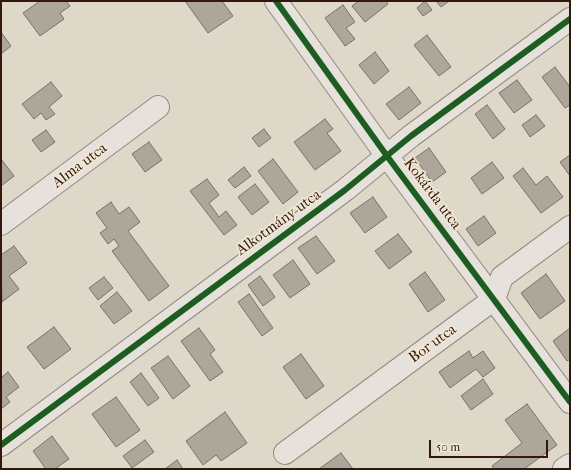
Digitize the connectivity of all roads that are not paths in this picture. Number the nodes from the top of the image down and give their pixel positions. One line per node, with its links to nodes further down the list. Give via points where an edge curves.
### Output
1 (286, 5): 4 (street, Kokárda utca)
2 (570, 19): 4 (street, Alkotmány utca)
3 (158, 107): 5 (street, Alma utca)
4 (387, 156): 7 (street, Kokárda utca); 9 (street, Alkotmány utca, via 345,190)
5 (1, 224)
6 (570, 227): 7 (street, via 502,277)
7 (494, 299): 8 (street, Kokárda utca); 10 (street, Bor utca)
8 (570, 402)
9 (1, 444)
10 (285, 453)
11 (570, 465): 12 (street)
12 (564, 469)

